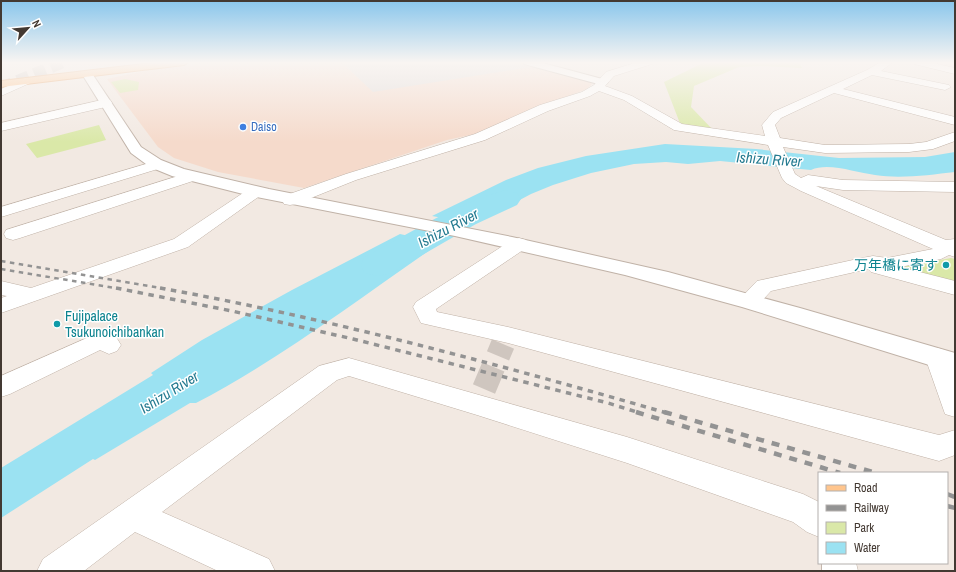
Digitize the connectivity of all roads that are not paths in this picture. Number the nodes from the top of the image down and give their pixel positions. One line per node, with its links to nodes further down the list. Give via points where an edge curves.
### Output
1 (97, 89): 5 (street)
2 (593, 89): 17 (street, via 480,137 351,177)
3 (609, 89): 11 (street, via 679,127)
4 (834, 90): 8 (street); 11 (street, via 777,115 768,125)
5 (106, 103): 7 (street); 12 (street, via 136,150)
6 (26, 108): 7 (street)
7 (35, 119): 9 (street)
8 (955, 121)
9 (1, 127)
10 (955, 136): 11 (street, via 928,146 883,149 825,149)
11 (776, 142): 13 (street)
12 (156, 165): 14 (street); 18 (street)
13 (788, 176): 15 (street, via 843,184); 21 (street, via 807,188)
14 (192, 177): 16 (street); 19 (street)
15 (955, 187)
16 (255, 192): 17 (street); 25 (street, via 182,244)
17 (290, 200): 20 (street, via 395,218)
18 (1, 212)
19 (14, 234)
20 (519, 244): 26 (street); 32 (street, via 424,307 429,318 939,448)
21 (948, 249): 22 (street)
22 (874, 263): 24 (street); 26 (street, via 764,286)
23 (1, 288): 25 (street)
24 (955, 288)
25 (33, 295): 27 (street)
26 (749, 301): 29 (street)
27 (1, 306)
28 (109, 345): 30 (street, via 105,338)
29 (946, 360): 31 (street)
30 (1, 387)
31 (955, 406)
32 (955, 442)
33 (133, 515): 34 (street, via 328,373 349,367 481,396 627,450 803,510); 35 (street); 36 (street)
34 (818, 520)
35 (55, 571)
36 (257, 571)

